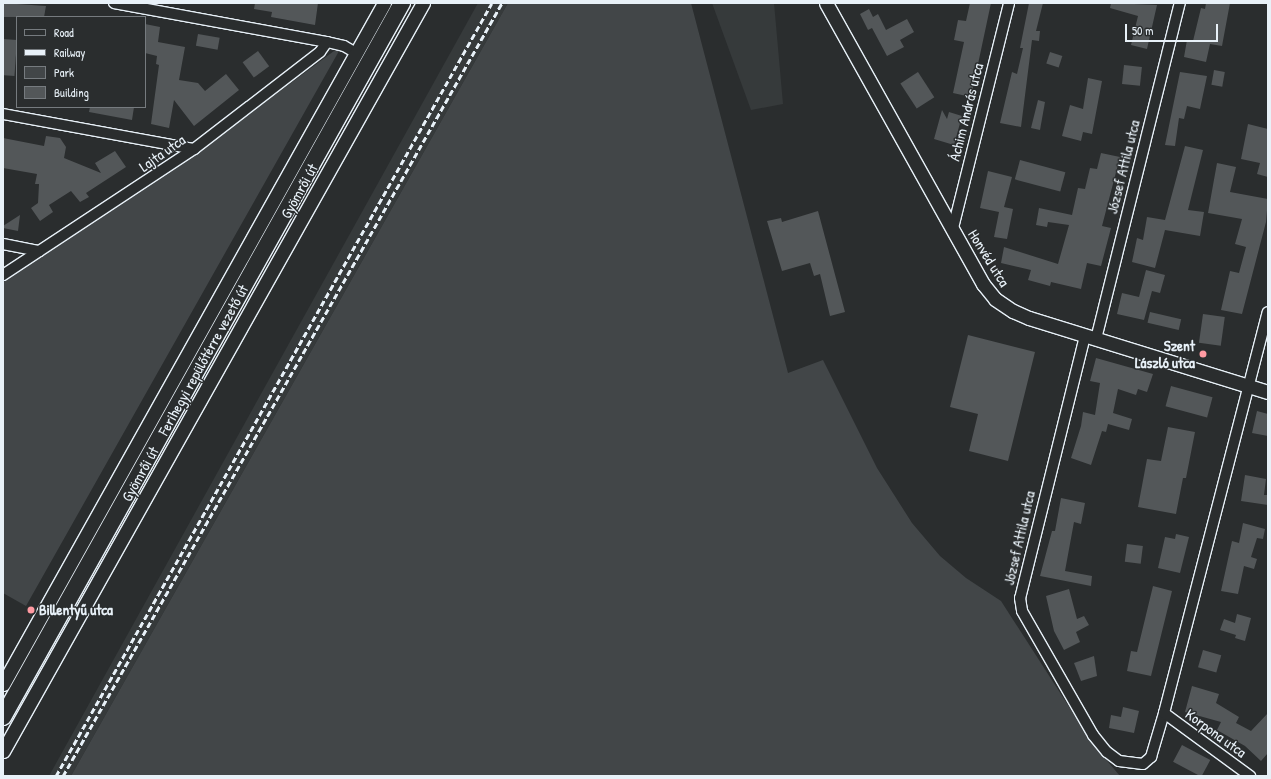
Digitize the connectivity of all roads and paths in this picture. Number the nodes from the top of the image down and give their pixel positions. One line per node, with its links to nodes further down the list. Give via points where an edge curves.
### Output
1 (114, 3): 8 (street)
2 (384, 3): 9 (street, Gyömrői út)
3 (402, 3): 22 (main road, Ferihegyi repülőtérre vezető út)
4 (423, 3): 23 (street, Gyömrői út)
5 (826, 3): 12 (street, Honvéd utca)
6 (1009, 3): 12 (street, Áchim András utca)
7 (1180, 3): 17 (street, József Attila utca)
8 (327, 42): 9 (street); 11 (street, Lajta utca, via 320,52)
9 (356, 53): 20 (street, Gyömrői út)
10 (3, 114): 11 (street)
11 (194, 149): 14 (street, Lajta utca)
12 (953, 228): 17 (street, Honvéd utca, via 983,284 995,299 1018,314)
13 (3, 244): 14 (street)
14 (39, 251): 15 (street, Lajta utca)
15 (3, 275)
16 (1268, 312): 18 (street)
17 (1090, 337): 18 (street, Honvéd utca); 21 (street, József Attila utca, via 1023,578 1020,598 1022,611 1093,735 1107,752 1119,761 1143,764 1152,757)
18 (1250, 386): 19 (street, Honvéd utca); 21 (street)
19 (1268, 392)
20 (3, 684)
21 (1164, 713): 24 (street, Korpona utca)
22 (3, 717)
23 (3, 751)
24 (1250, 776)

